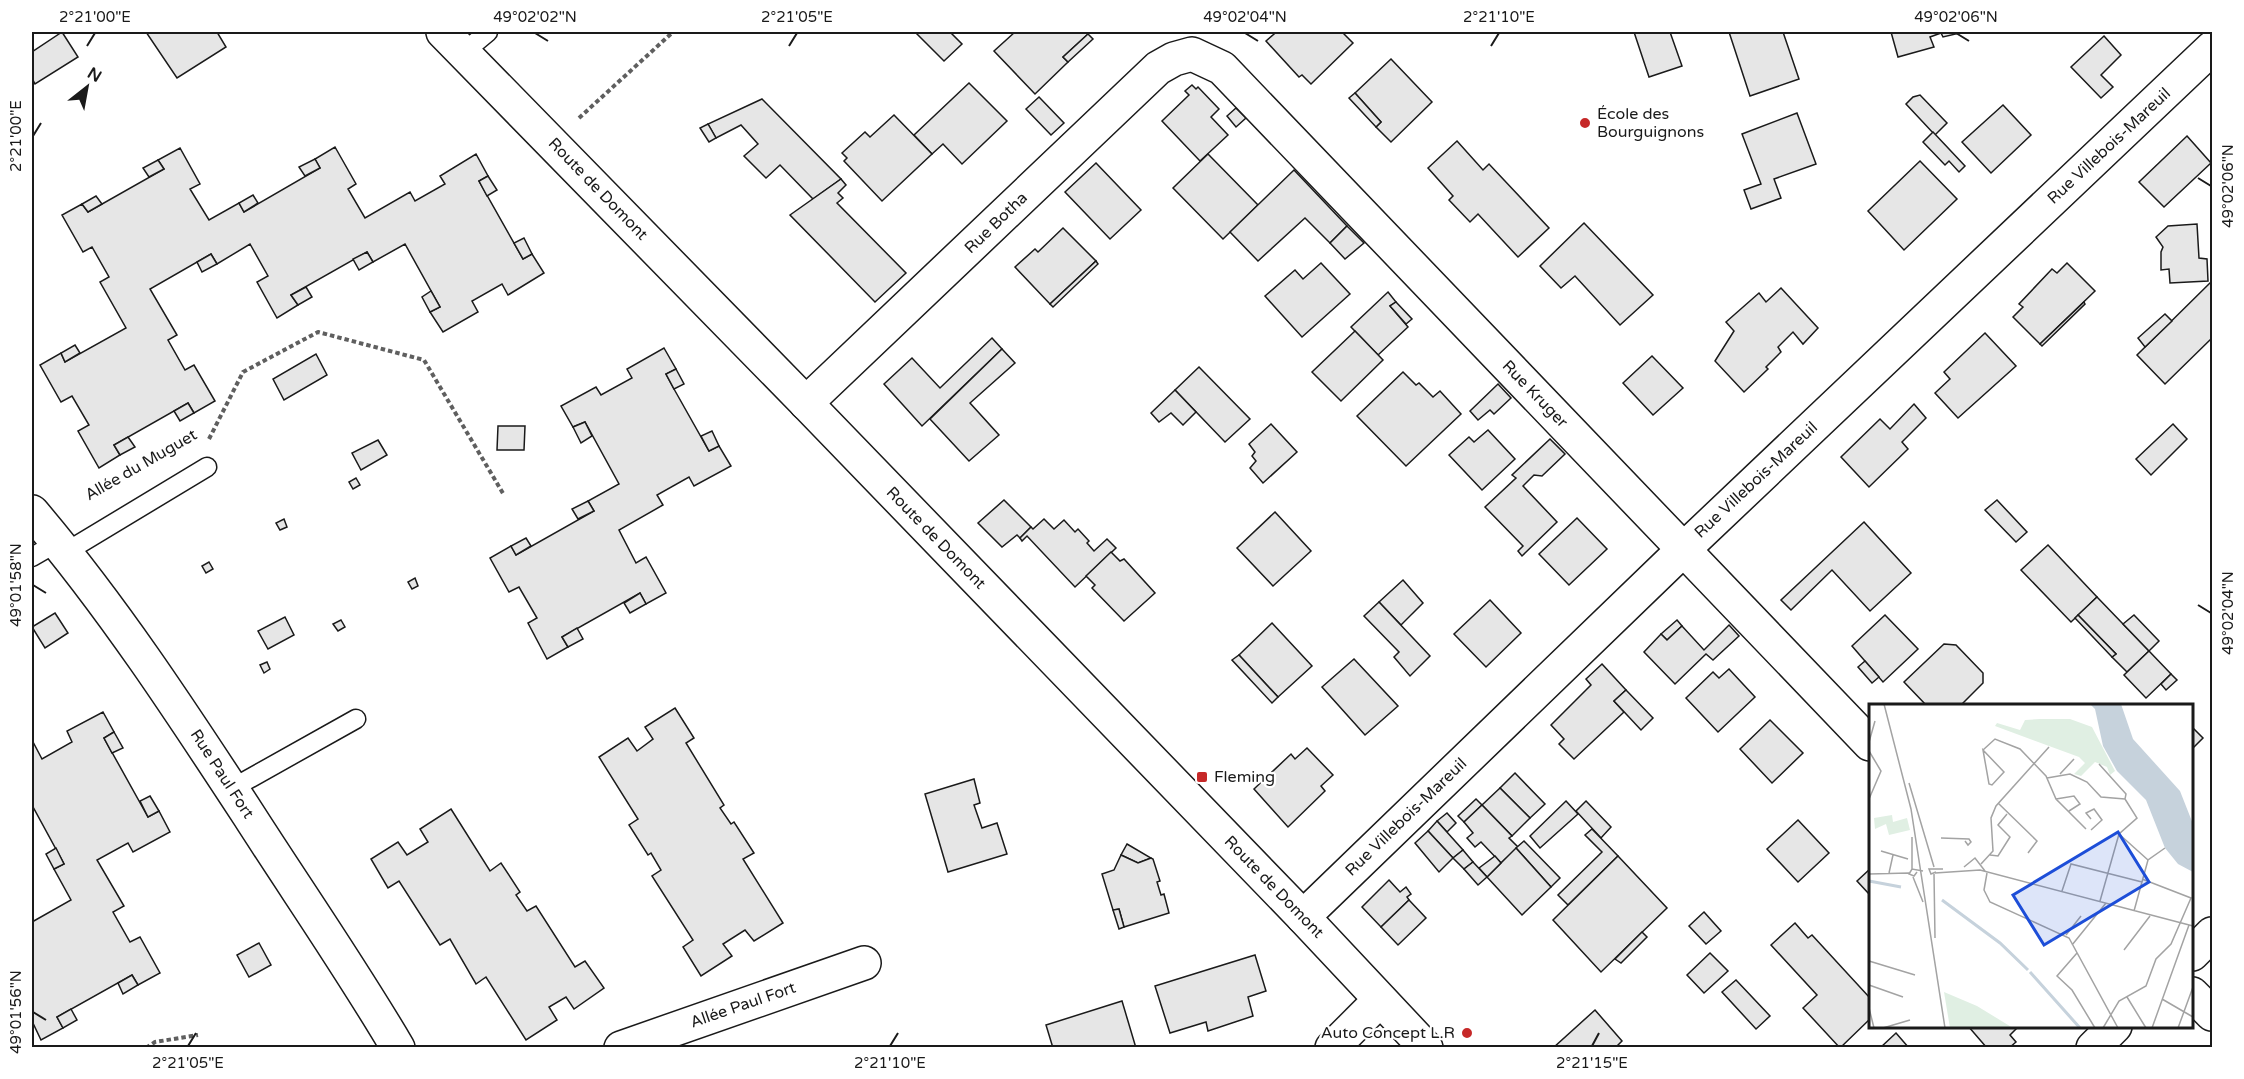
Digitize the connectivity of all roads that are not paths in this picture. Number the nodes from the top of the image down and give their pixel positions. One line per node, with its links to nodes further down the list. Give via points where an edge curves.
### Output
1 (465, 38): 4 (street, Route de Domont, via 552,142)
2 (2212, 48): 7 (street, Rue Villebois-Mareuil)
3 (1192, 54): 4 (street, Rue Botha, via 1158,68); 7 (street, Rue Kruger, via 1222,68)
4 (806, 403): 12 (street, Route de Domont)
5 (207, 467): 8 (lane)
6 (32, 512): 8 (street, Rue Paul Fort)
7 (1683, 549): 10 (street, Rue Kruger); 12 (street, Rue Villebois-Mareuil)
8 (52, 551): 11 (street, Rue Paul Fort, via 150,665)
9 (356, 718): 11 (lane)
10 (1869, 743)
11 (231, 789): 20 (street, Rue Paul Fort)
12 (1303, 916): 17 (street, Route de Domont)
13 (2212, 934): 14 (street)
14 (2193, 953)
15 (864, 963): 21 (street, Allée Paul Fort)
16 (2193, 995): 18 (street)
17 (1380, 1000): 22 (street); 23 (street, Route de Domont)
18 (2212, 1014)
19 (2113, 1028): 24 (street)
20 (398, 1047)
21 (621, 1047)
22 (1332, 1047)
23 (1426, 1047)
24 (2093, 1047)

